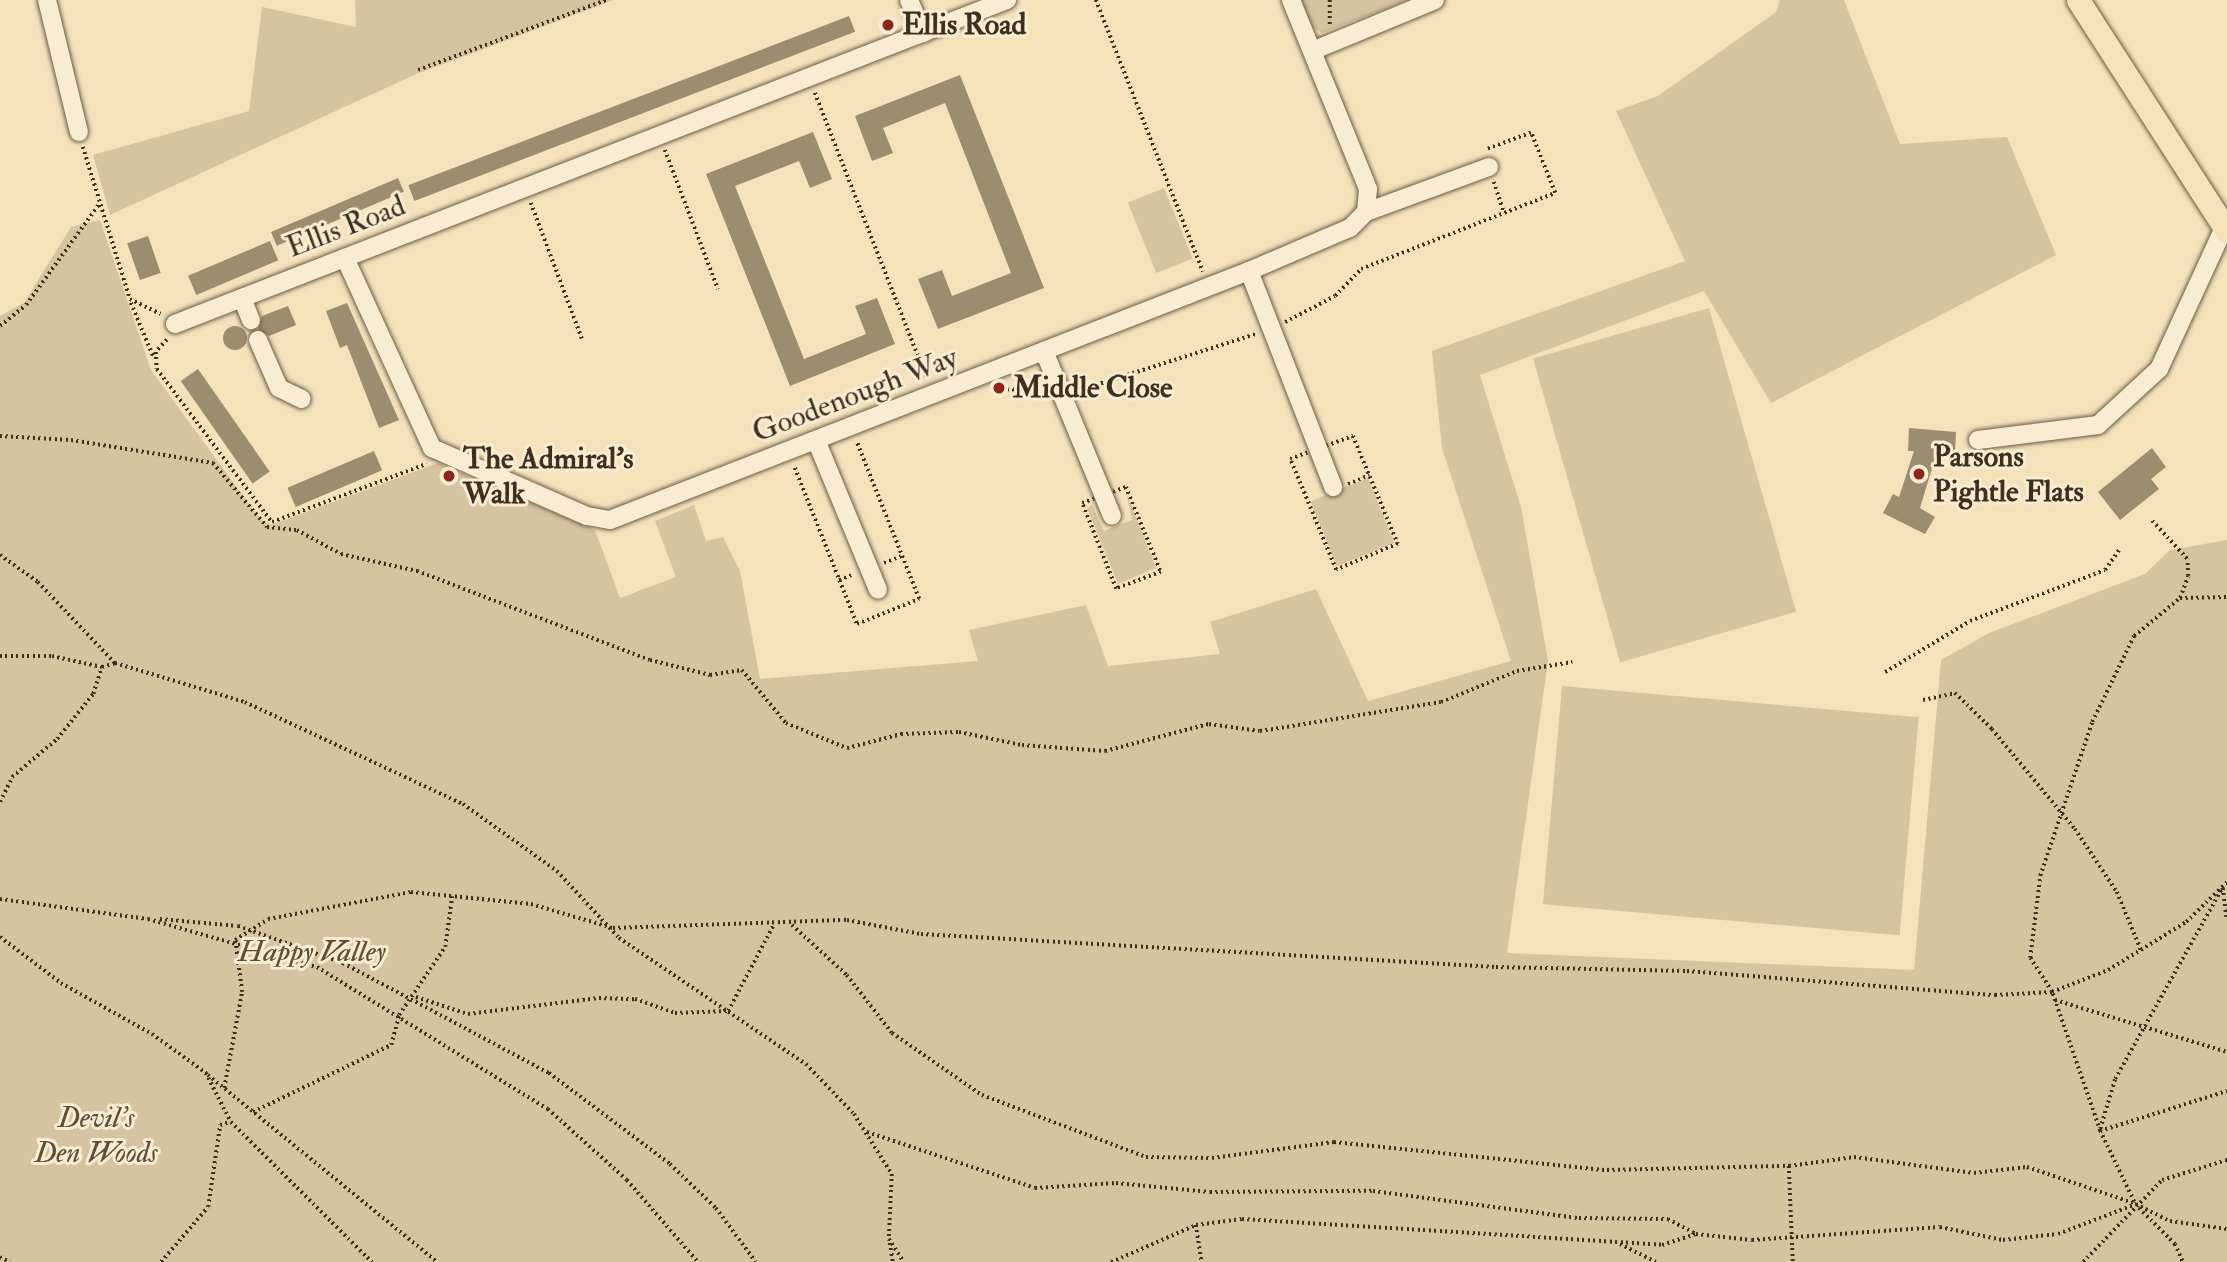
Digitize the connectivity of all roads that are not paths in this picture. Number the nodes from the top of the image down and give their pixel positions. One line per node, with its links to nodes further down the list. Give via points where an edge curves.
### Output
1 (47, 0): 9 (street)
2 (909, 0): 7 (street)
3 (1007, 0): 7 (street, Ellis Road)
4 (1291, 0): 8 (street)
5 (1435, 0): 8 (street)
6 (2078, 0): 12 (main road)
7 (923, 33): 13 (street, Ellis Road)
8 (1312, 51): 11 (street, via 1368,188)
9 (79, 132)
10 (1489, 167): 11 (street, Goodenough Way)
11 (1366, 212): 14 (street, Goodenough Way, via 1350,228)
12 (2226, 229): 22 (street, via 2159,369 2098,425)
13 (345, 258): 15 (street, Ellis Road); 21 (street, Goodenough Way, via 422,435 448,456 587,516 610,520)
14 (1249, 271): 19 (street, Goodenough Way); 23 (street)
15 (242, 298): 16 (street); 17 (street, Ellis Road)
16 (251, 320)
17 (175, 324)
18 (258, 340): 20 (street, via 279,388)
19 (1044, 351): 21 (street, Goodenough Way); 24 (street)
20 (302, 399)
21 (816, 440): 25 (street)
22 (1978, 440)
23 (1333, 487)
24 (1112, 516)
25 (878, 590)

